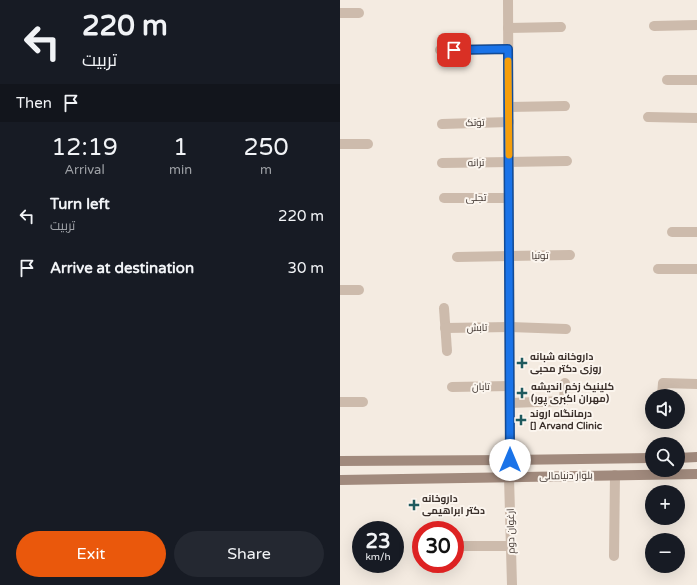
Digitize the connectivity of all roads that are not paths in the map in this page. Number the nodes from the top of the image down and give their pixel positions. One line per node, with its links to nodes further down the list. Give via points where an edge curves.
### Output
1 (508, 0): 7 (street)
2 (340, 13): 3 (street)
3 (359, 13)
4 (697, 25): 5 (street)
5 (654, 26)
6 (561, 27): 7 (street)
7 (508, 28): 8 (street)
8 (508, 49): 9 (street); 13 (street)
9 (440, 50)
10 (667, 80): 11 (street)
11 (697, 80)
12 (565, 106): 13 (street)
13 (509, 107): 16 (street)
14 (648, 117): 15 (street)
15 (697, 118)
16 (509, 122): 17 (street, توتک); 21 (street)
17 (442, 124)
18 (340, 144): 19 (street)
19 (368, 144)
20 (567, 161): 21 (street, ترانه)
21 (509, 162): 22 (street, ترانه); 24 (street)
22 (442, 163)
23 (444, 198): 24 (street, تجلی)
24 (509, 198): 28 (street)
25 (672, 232): 26 (street)
26 (697, 232)
27 (570, 255): 28 (street, توتیا)
28 (509, 256): 29 (street, توتیا); 35 (street)
29 (457, 257)
30 (658, 269): 31 (street)
31 (697, 269)
32 (340, 290): 33 (street)
33 (359, 290)
34 (444, 308): 36 (street)
35 (510, 327): 36 (street, تابش); 37 (street, تابش); 41 (street)
36 (445, 328): 38 (street)
37 (566, 329)
38 (447, 351)
39 (565, 383): 46 (street, via 564,401)
40 (697, 384): 43 (street, via 663,383)
41 (510, 386): 42 (street, تابان); 46 (street)
42 (452, 387)
43 (663, 389)
44 (340, 402): 45 (street)
45 (363, 402)
46 (510, 403): 50 (street)
47 (697, 457): 49 (main road)
48 (645, 458): 50 (main road, بلوار دنیامالی)
49 (685, 458)
50 (510, 460): 51 (main road, بلوار دنیامالی)
51 (340, 462)
52 (697, 474): 53 (main road, بلوار دنیامالی)
53 (614, 475): 54 (main road, بلوار دنیامالی); 58 (street)
54 (510, 477): 55 (main road, بلوار دنیامالی); 57 (street, ارغوان دوم)
55 (340, 480)
56 (464, 546): 57 (street)
57 (511, 546): 59 (street, ارغوان دوم)
58 (614, 556)
59 (512, 585)

